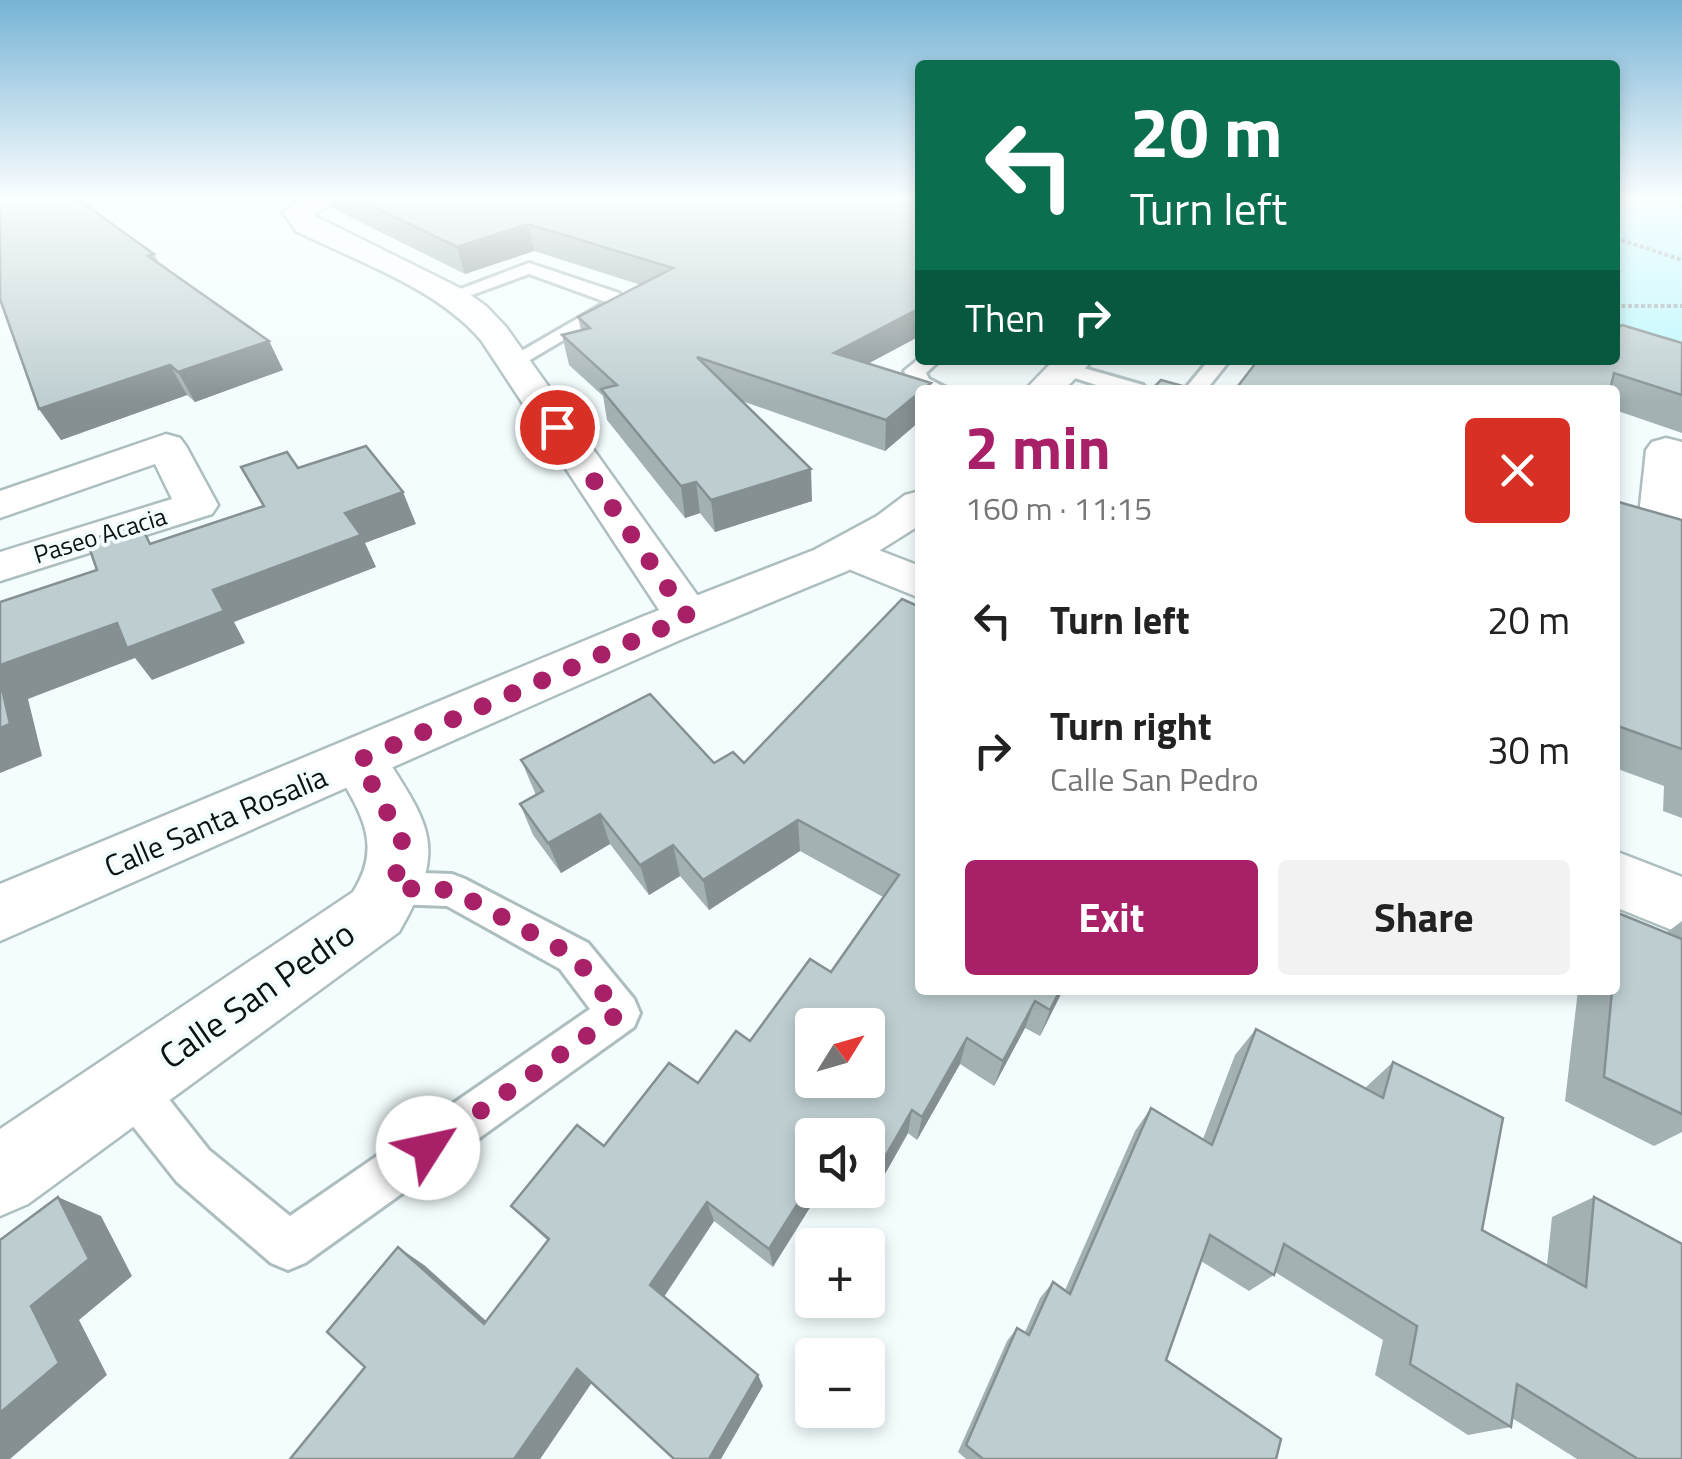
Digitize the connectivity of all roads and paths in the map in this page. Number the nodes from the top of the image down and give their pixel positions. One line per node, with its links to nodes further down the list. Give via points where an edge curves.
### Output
1 (390, 266): 2 (street)
2 (451, 296): 5 (street, via 494,334); 5 (lane, via 529,268 617,304)
3 (1620, 306): 4 (path)
4 (1682, 306)
5 (513, 364): 19 (street)
6 (923, 365): 9 (lane, via 915,371)
7 (1216, 365): 11 (lane)
8 (1061, 373): 10 (lane)
9 (925, 385)
10 (1113, 385)
11 (1199, 385)
12 (1682, 455): 15 (street, via 1666,450 1660,525)
13 (0, 506): 17 (street, Paseo Acacia, via 166,446 198,505)
14 (915, 509): 16 (street, Calle Santa Rosalia)
15 (1682, 533)
16 (847, 552): 18 (street); 19 (street, Calle Santa Rosalia)
17 (0, 567)
18 (915, 582)
19 (688, 617): 20 (street, Calle Santa Rosalia)
20 (359, 760): 22 (street, via 402,840); 24 (street, Calle Santa Rosalia)
21 (1620, 880): 23 (street)
22 (394, 888): 25 (street, Calle San Pedro, via 376,912); 25 (lane, via 452,890 574,956 619,1013 288,1246 193,1166)
23 (1682, 906)
24 (0, 913)
25 (129, 1086): 26 (street, Calle San Pedro)
26 (0, 1176)

